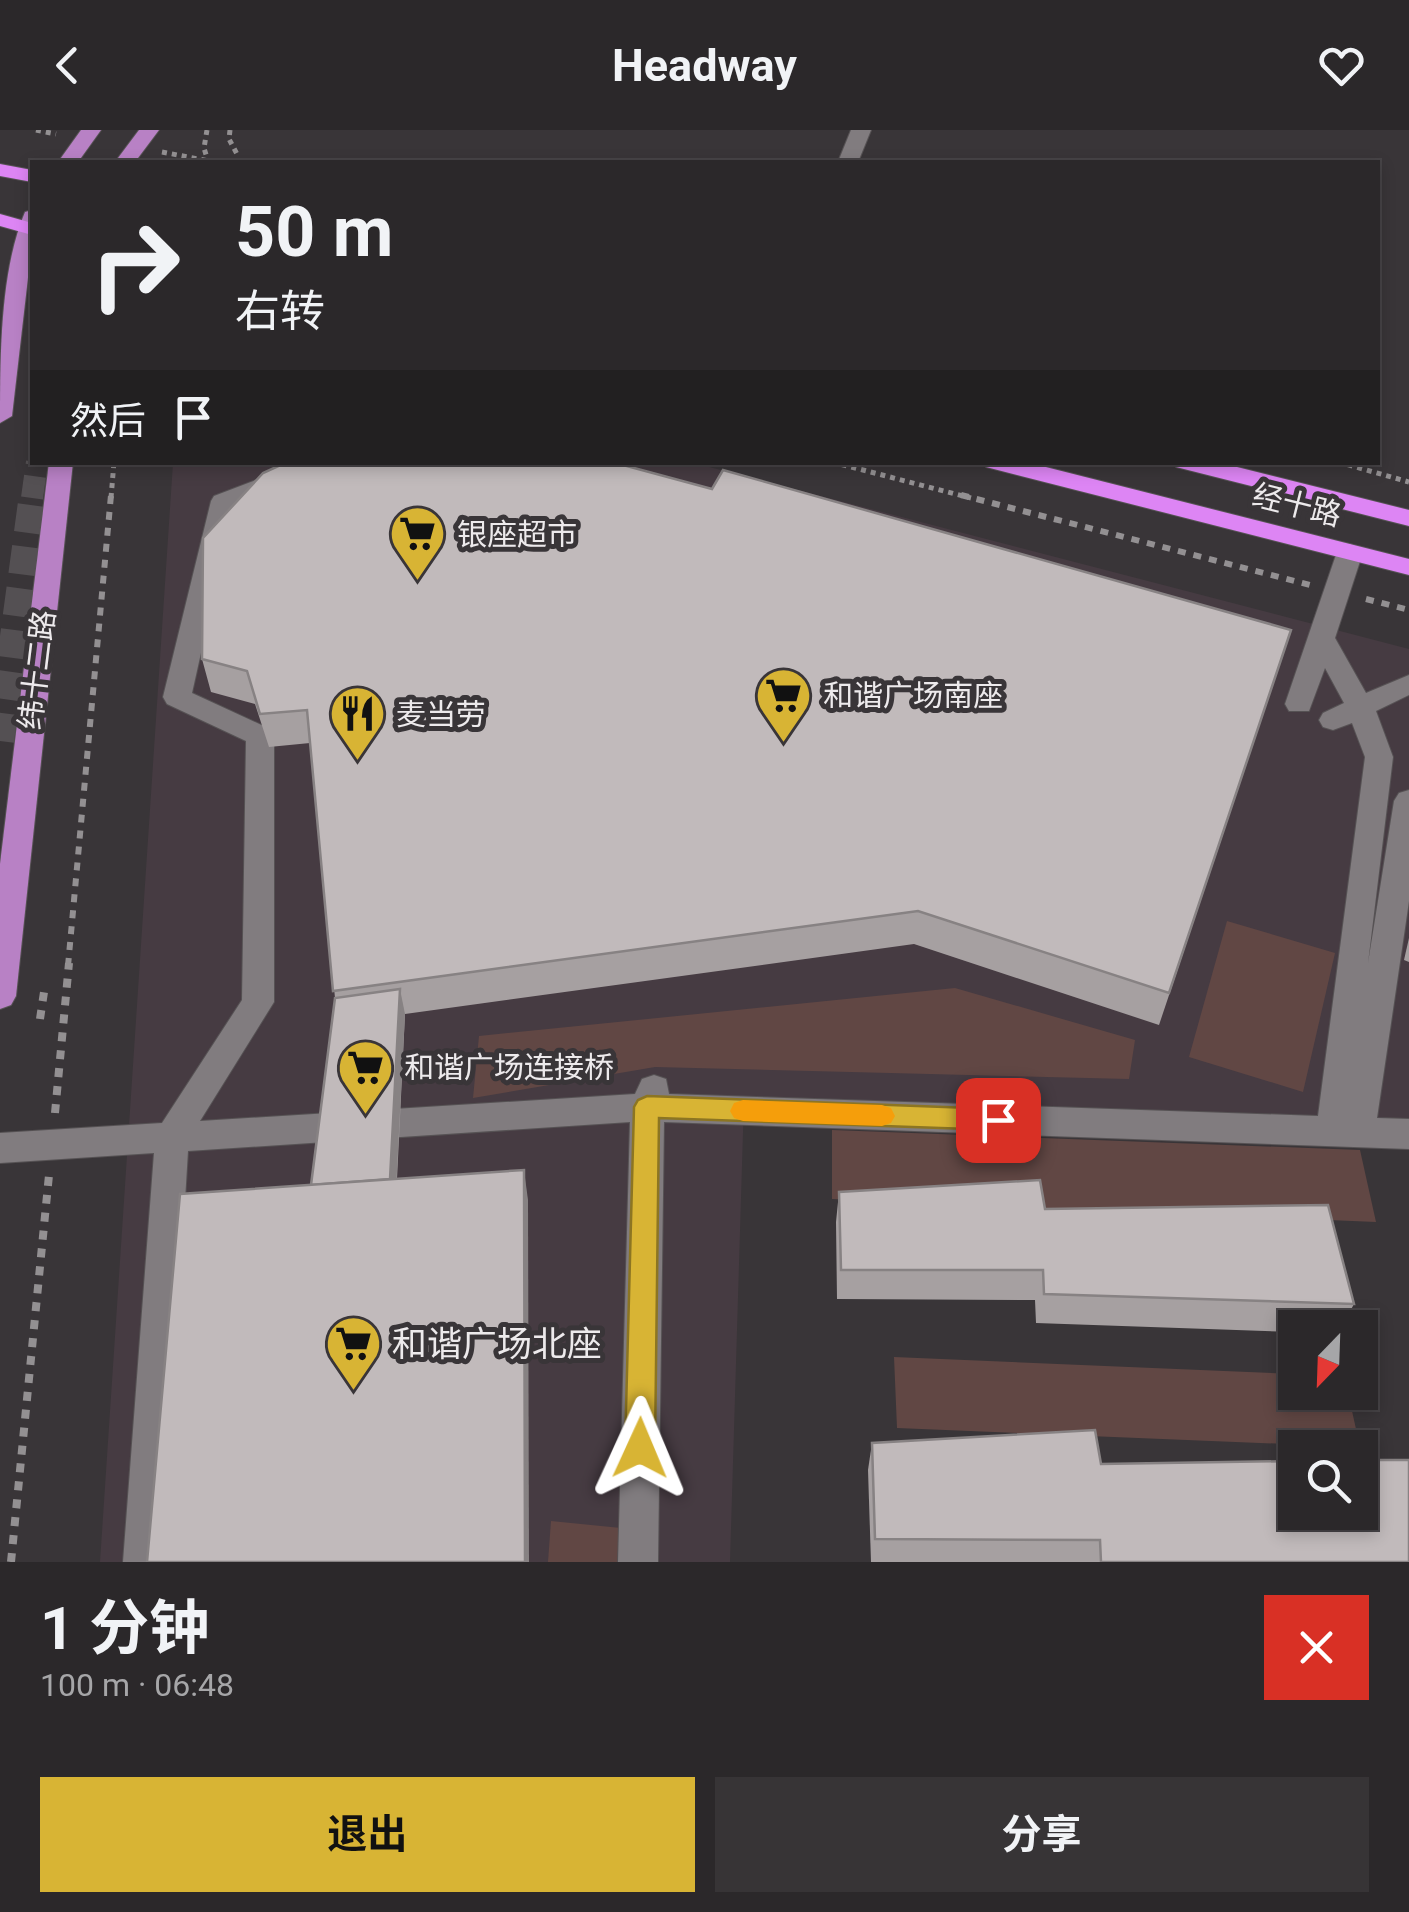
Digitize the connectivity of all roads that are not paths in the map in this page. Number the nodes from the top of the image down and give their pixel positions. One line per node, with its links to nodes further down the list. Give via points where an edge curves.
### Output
1 (149, 130): 4 (main road)
2 (861, 130): 6 (street)
3 (87, 134): 5 (main road)
4 (130, 155)
5 (69, 160)
6 (849, 160)
7 (0, 170): 8 (highway)
8 (30, 176)
9 (0, 220): 10 (highway)
10 (29, 225): 11 (main road, via 15,273)
11 (0, 416)
12 (61, 465): 24 (main road, 纬十二路)
13 (319, 465): 28 (street, via 222,501 176,697 260,736 258,1002)
14 (1007, 465): 17 (highway, 经十路)
15 (1197, 465): 16 (highway, 经十路)
16 (1409, 518)
17 (1350, 552): 18 (highway, 经十路); 19 (street)
18 (1409, 567)
19 (1320, 636): 21 (street); 22 (street)
20 (1409, 684): 22 (street)
21 (1299, 704)
22 (1346, 713): 26 (street, via 1378,756)
23 (1409, 801): 26 (street)
24 (0, 996)
25 (647, 1107): 26 (street); 28 (street); 31 (street)
26 (1346, 1122): 27 (street)
27 (1409, 1134)
28 (172, 1136): 29 (street); 30 (street)
29 (0, 1148)
30 (143, 1562)
31 (638, 1562)

